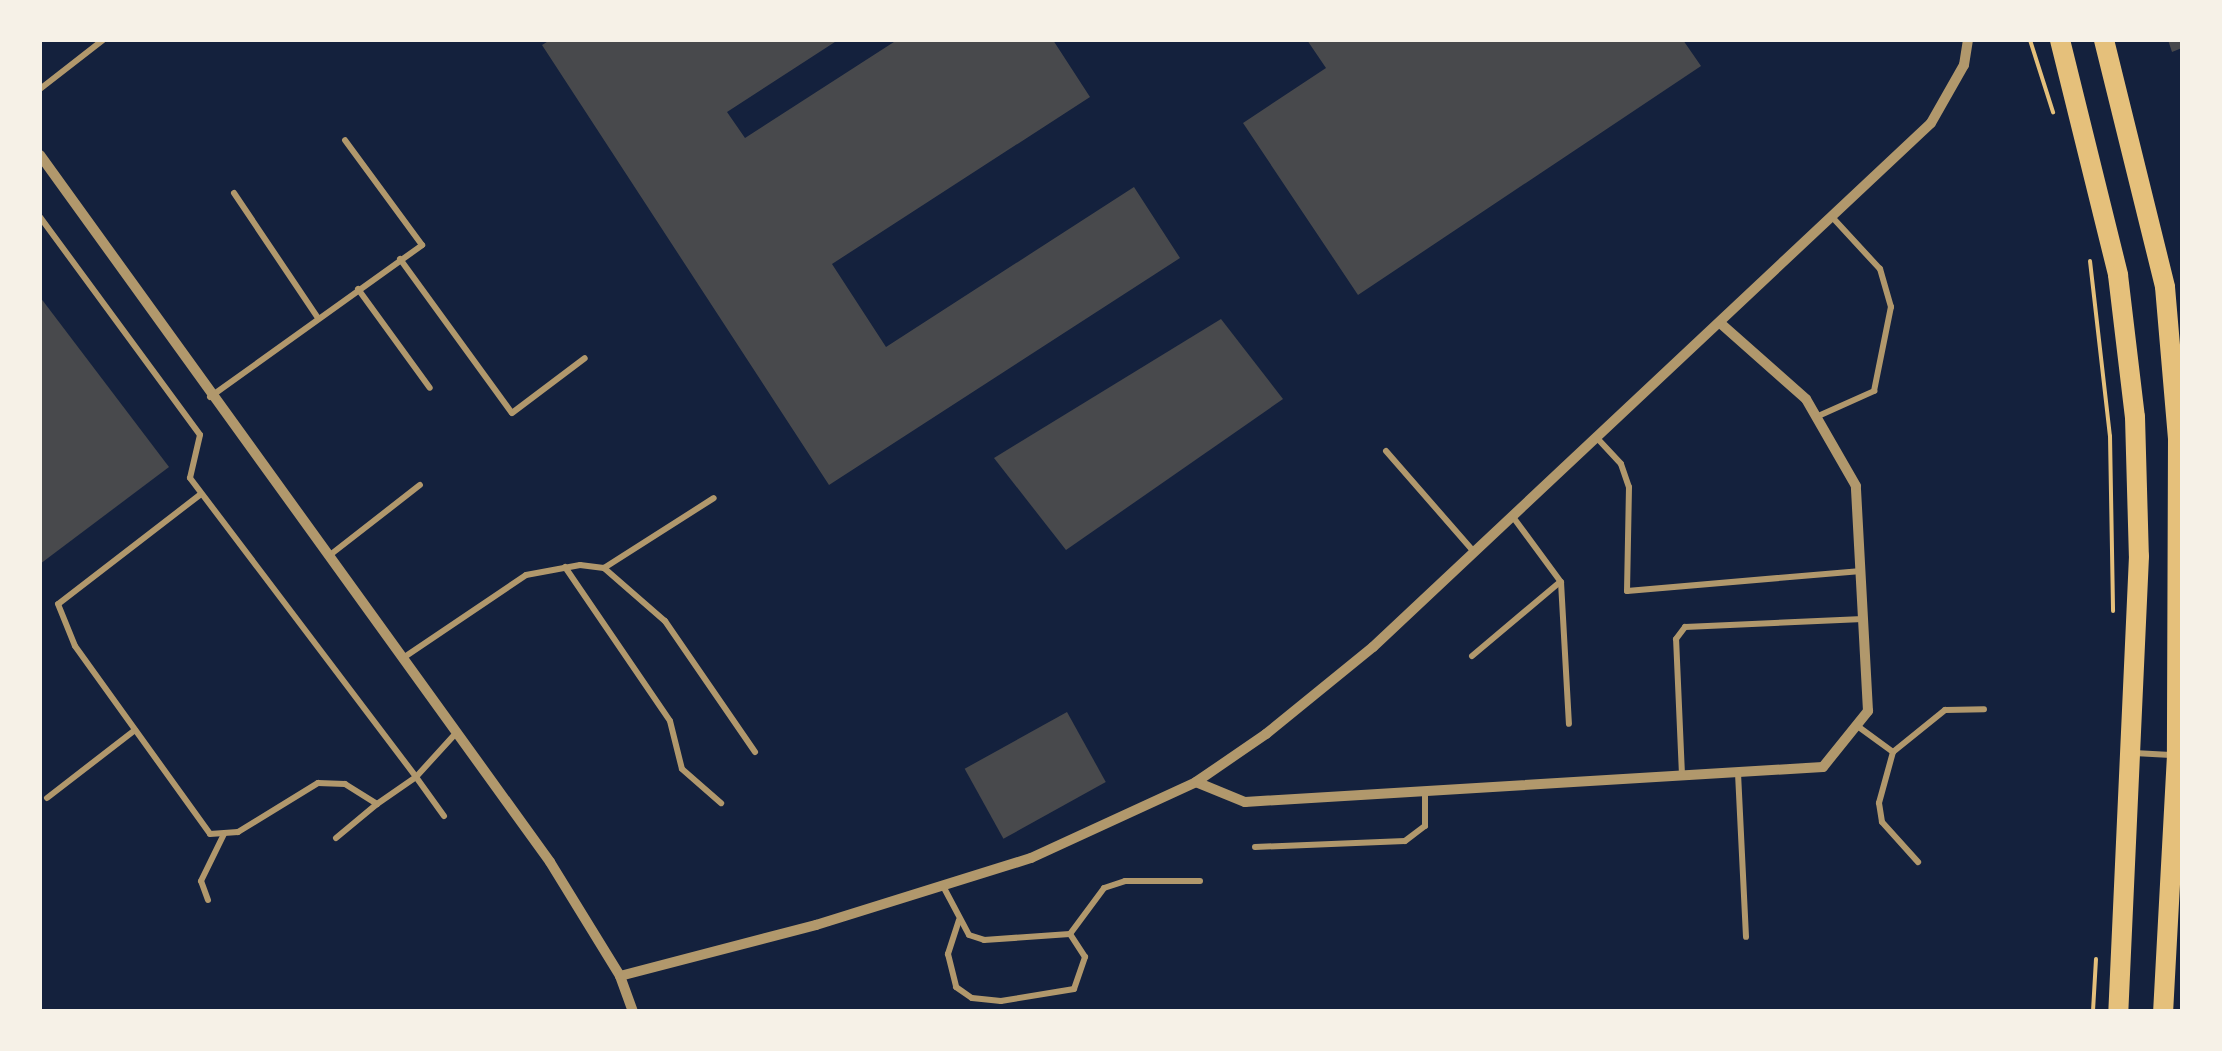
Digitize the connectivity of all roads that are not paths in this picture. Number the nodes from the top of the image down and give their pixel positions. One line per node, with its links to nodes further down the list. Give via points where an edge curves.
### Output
1 (103, 40): 5 (lane)
2 (1968, 40): 9 (street, via 1964,65 1930,123)
3 (2060, 40): 41 (highway, via 2118,275 2135,418 2138,556)
4 (2104, 40): 42 (highway, via 2165,287 2178,439)
5 (40, 89)
6 (345, 140): 11 (lane, via 422,245)
7 (40, 155): 17 (street)
8 (234, 193): 13 (lane)
9 (1832, 217): 14 (street); 18 (lane, via 1880,270 1891,307 1874,391)
10 (40, 218): 22 (lane, via 200,435 190,478)
11 (400, 259): 12 (lane); 15 (lane, via 512,413)
12 (358, 289): 13 (lane); 16 (lane)
13 (318, 318): 17 (lane)
14 (1720, 323): 18 (street, via 1806,399); 19 (street)
15 (585, 358)
16 (430, 388)
17 (209, 398): 26 (street)
18 (1816, 417): 29 (street, via 1856,486)
19 (1597, 438): 24 (street); 29 (lane, via 1622,464 1629,487 1628,590)
20 (1386, 451): 25 (lane)
21 (420, 484): 26 (lane)
22 (202, 494): 37 (lane, via 58,604 75,646); 45 (lane)
23 (714, 498): 28 (lane)
24 (1513, 517): 25 (street); 30 (lane)
25 (1475, 553): 46 (street, via 1374,648)
26 (330, 555): 33 (street)
27 (566, 567): 28 (lane); 33 (lane, via 526,575); 49 (lane, via 670,722 682,769)
28 (604, 568): 39 (lane, via 666,622)
29 (1861, 571): 31 (street)
30 (1561, 582): 32 (lane); 35 (lane)
31 (1864, 619): 36 (street, via 1868,711); 44 (lane, via 1685,628 1676,639)
32 (1472, 656)
33 (404, 658): 38 (street)
34 (1984, 709): 40 (lane, via 1945,710)
35 (1569, 724)
36 (1856, 726): 40 (lane); 43 (street, via 1823,767)
37 (135, 730): 48 (lane); 52 (lane, via 210,834)
38 (456, 732): 45 (lane); 62 (street, via 550,862)
39 (755, 752)
40 (1892, 752): 55 (lane, via 1879,803 1882,822)
41 (2130, 753): 42 (lane); 64 (highway)
42 (2180, 756): 65 (highway)
43 (1738, 772): 44 (street); 61 (lane)
44 (1682, 775): 47 (street)
45 (416, 776): 50 (lane); 51 (lane)
46 (1196, 782): 47 (street, via 1245,802); 57 (street, via 1031,858)
47 (1425, 791): 54 (lane, via 1425,826 1405,841)
48 (47, 798)
49 (721, 803)
50 (378, 804): 52 (lane, via 345,784 318,782 238,832); 53 (lane)
51 (444, 816)
52 (225, 833): 58 (lane, via 201,881)
53 (336, 838)
54 (1255, 847)
55 (1918, 862)
56 (1200, 880): 60 (lane, via 1124,881 1104,888)
57 (943, 886): 59 (lane); 62 (street)
58 (208, 900)
59 (959, 920): 60 (lane, via 984,940); 60 (lane, via 948,954 956,987 1001,1001 1074,989 1085,958)
60 (1070, 934)
61 (1746, 937)
62 (620, 976): 63 (street)
63 (633, 1011)
64 (2118, 1011)
65 (2163, 1011)

